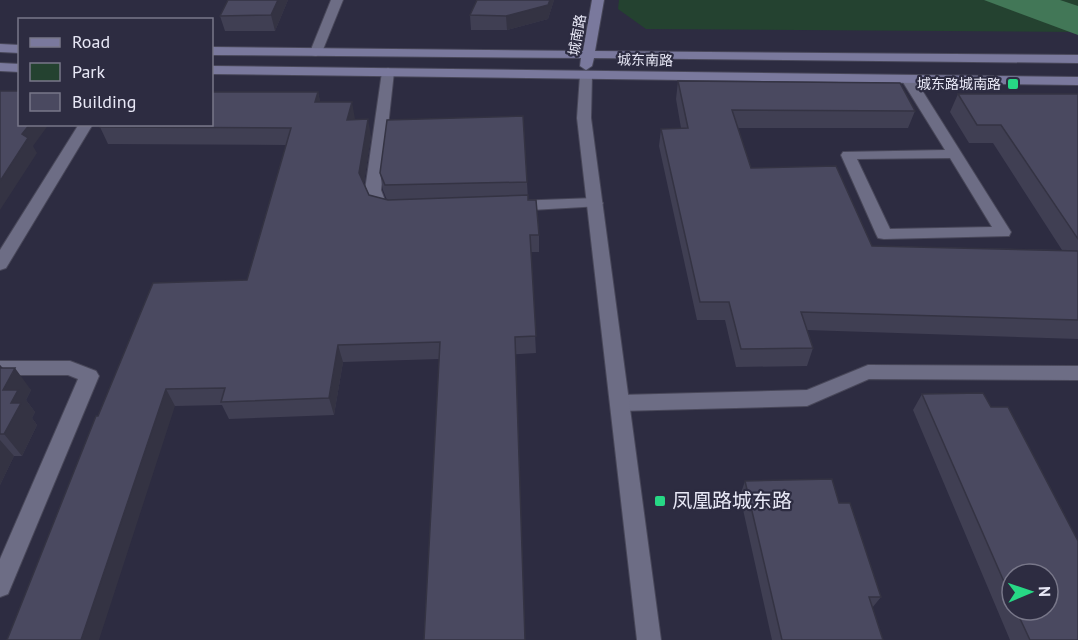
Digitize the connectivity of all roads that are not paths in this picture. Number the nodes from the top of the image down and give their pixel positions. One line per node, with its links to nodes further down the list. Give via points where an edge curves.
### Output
1 (337, 0): 6 (street)
2 (598, 0): 7 (main road, 城南路)
3 (0, 48): 4 (main road)
4 (18, 49)
5 (213, 51): 6 (main road, 城东南路)
6 (316, 52): 7 (main road, 城东南路)
7 (588, 54): 8 (main road, 城东南路); 13 (main road, 城南路)
8 (1078, 59)
9 (0, 67): 10 (main road)
10 (18, 68)
11 (213, 70): 12 (main road, 城东南路)
12 (388, 72): 13 (main road, 城东南路); 20 (street, via 373,190 379,206)
13 (586, 75): 14 (main road, 城东南路); 18 (street, via 584,118)
14 (908, 79): 15 (main road, 城东南路); 17 (street)
15 (1078, 81)
16 (85, 126): 21 (street)
17 (955, 154): 17 (street, via 1003,232 884,234 848,155)
18 (595, 203): 19 (street); 24 (street)
19 (499, 207)
20 (404, 210)
21 (0, 264)
22 (0, 368): 25 (street, via 70,368 89,376)
23 (1078, 373): 24 (street, via 867,372 844,380 829,392 807,398)
24 (620, 403): 26 (street)
25 (0, 586)
26 (650, 640)

